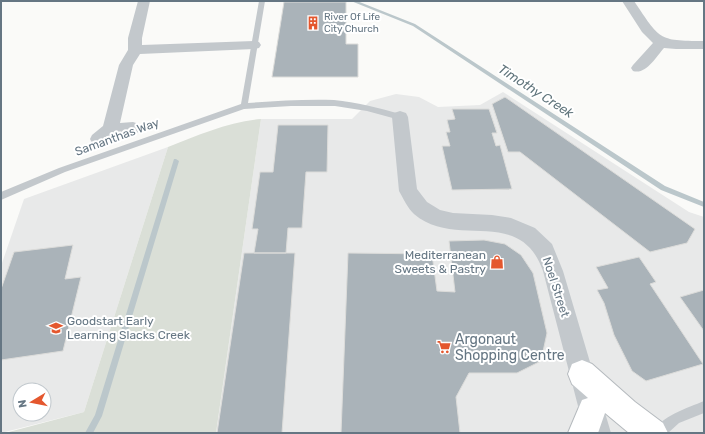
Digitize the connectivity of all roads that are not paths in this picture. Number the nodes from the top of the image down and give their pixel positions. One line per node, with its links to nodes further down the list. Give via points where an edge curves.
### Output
1 (144, 1): 7 (street, via 135,38)
2 (262, 1): 5 (lane)
3 (628, 1): 4 (street, via 651,35)
4 (662, 42): 6 (street); 8 (street)
5 (254, 45): 7 (street); 9 (lane)
6 (704, 45)
7 (135, 50): 11 (street, via 126,65 104,134)
8 (638, 68)
9 (244, 106): 10 (lane, Samanthas Way, via 335,103 367,108); 12 (lane, Samanthas Way, via 62,170)
10 (400, 118): 13 (street, Noel Street, via 408,191 422,210 440,220 507,225 527,233 544,249 553,271)
11 (134, 128)
12 (1, 196)
13 (582, 374): 15 (street, Noel Street); 16 (main road)
14 (704, 407): 17 (lane, via 675,419)
15 (591, 425)
16 (653, 433)
17 (659, 433)

